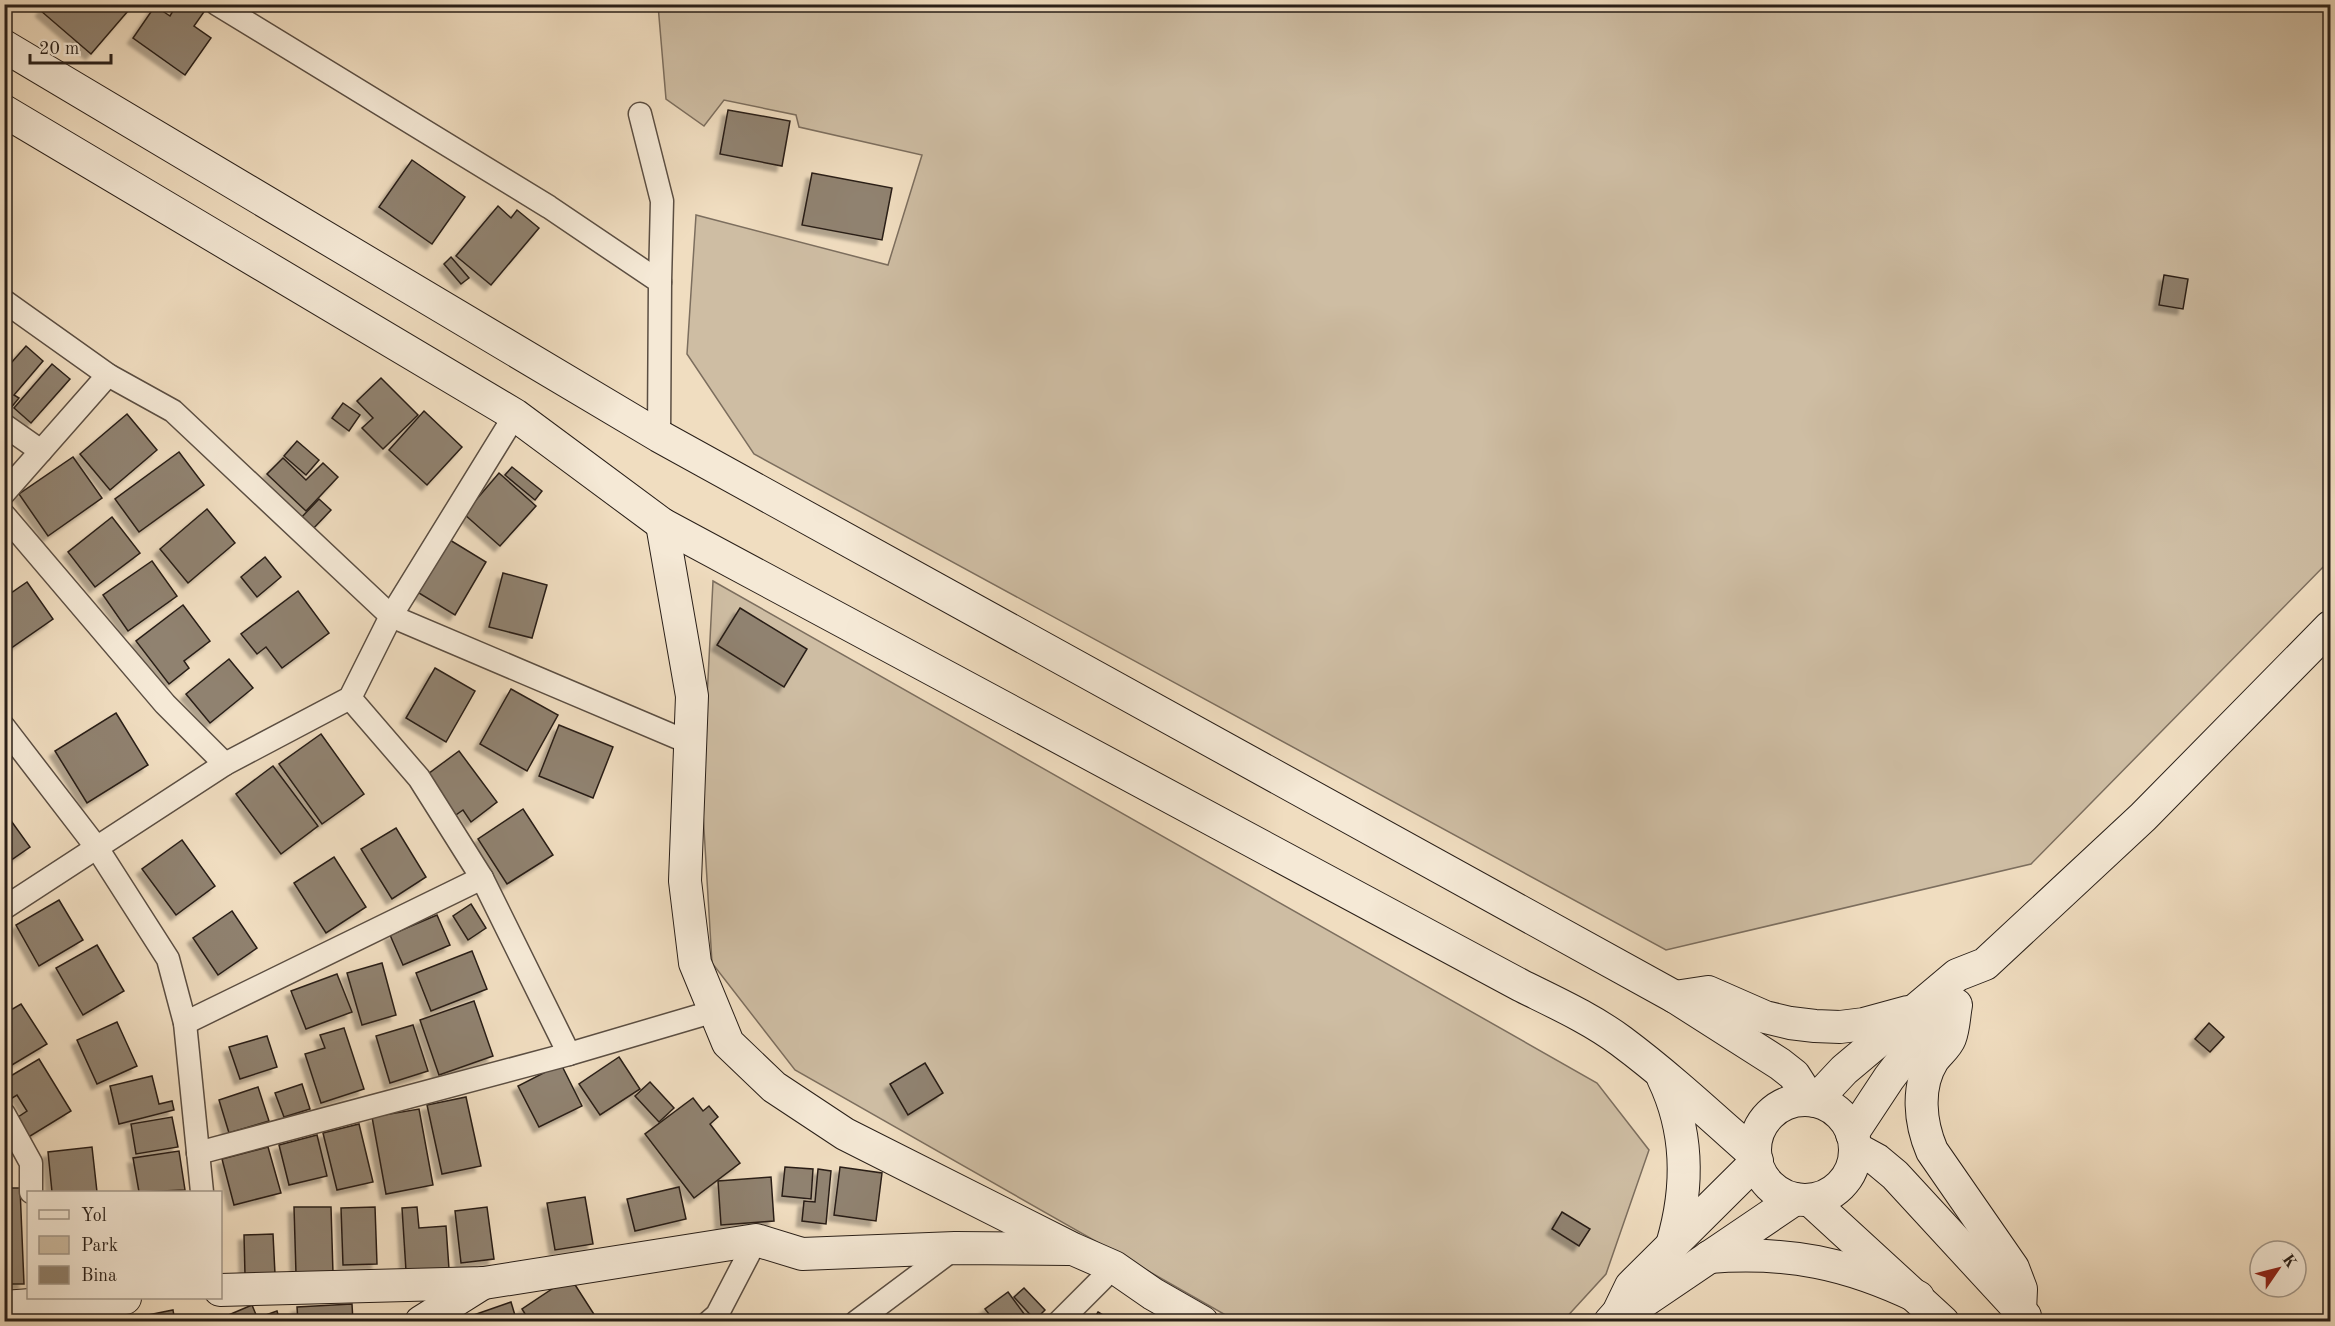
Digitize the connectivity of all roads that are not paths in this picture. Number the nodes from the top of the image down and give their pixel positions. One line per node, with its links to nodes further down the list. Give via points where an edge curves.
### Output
1 (217, 4): 5 (street, via 549,207)
2 (4, 46): 10 (main road)
3 (4, 111): 8 (main road)
4 (640, 114): 5 (street, via 663,201)
5 (660, 282): 10 (street)
6 (4, 301): 7 (street)
7 (108, 375): 11 (street); 15 (street, via 173,411)
8 (515, 415): 14 (main road); 15 (street)
9 (4, 425): 11 (street)
10 (659, 436): 25 (main road)
11 (41, 451): 12 (street)
12 (4, 493)
13 (4, 515): 20 (street, via 165,704)
14 (662, 524): 19 (main road, via 692,696); 31 (main road, via 1576,1013)
15 (391, 616): 17 (street); 19 (street)
16 (2331, 627): 24 (main road, via 2143,817)
17 (350, 698): 20 (street); 22 (street, via 419,778)
18 (4, 727): 21 (street)
19 (690, 743): 28 (main road, via 685,881 695,963)
20 (225, 764): 21 (street)
21 (97, 848): 23 (street); 29 (street, via 168,959)
22 (482, 878): 29 (street); 30 (street)
23 (4, 908)
24 (1984, 964): 26 (main road, via 1972,989); 27 (main road, via 1957,975)
25 (1676, 997): 27 (main road, via 1708,992 1765,1017 1815,1026 1864,1024); 32 (main road, via 1780,1064 1794,1075)
26 (1956, 1005): 34 (main road, via 1912,1048 1889,1078); 51 (main road, via 1950,1038 1932,1062 1923,1089 1922,1119 1936,1158 2013,1268)
27 (1918, 1009): 32 (main road)
28 (715, 1011): 30 (street); 43 (main road, via 728,1043 774,1087 845,1134)
29 (185, 1023): 35 (street)
30 (570, 1054): 35 (street)
31 (1660, 1072): 36 (main road); 41 (main road, via 1678,1116 1685,1167 1684,1193)
32 (1813, 1101): 34 (main road, via 1838,1113); 36 (main road, via 1796,1101 1770,1115 1756,1140)
33 (4, 1114): 37 (street, via 31,1163)
34 (1854, 1141): 39 (main road, via 1848,1177 1825,1196); 51 (main road, via 1895,1174)
35 (198, 1154): 38 (street)
36 (1756, 1158): 39 (main road, via 1770,1186 1781,1194); 41 (main road)
37 (31, 1191)
38 (202, 1191)
39 (1802, 1199): 44 (main road); 48 (main road)
40 (756, 1240): 42 (main road, via 802,1254); 46 (main road); 54 (street, via 717,1315)
41 (1672, 1246): 52 (main road, via 1631,1286)
42 (955, 1248): 43 (main road); 55 (street)
43 (1072, 1249): 45 (main road)
44 (1709, 1257): 48 (main road, via 1744,1254 1812,1260 1884,1281); 52 (main road)
45 (1114, 1267): 56 (street); 57 (main road)
46 (484, 1283): 47 (main road); 53 (main road)
47 (222, 1290)
48 (1918, 1298): 58 (main road)
49 (117, 1299): 50 (main road)
50 (22, 1311)
51 (2025, 1316)
52 (1614, 1317)
53 (421, 1322)
54 (709, 1322)
55 (856, 1322)
56 (1059, 1322)
57 (1202, 1322)
58 (1943, 1322)

